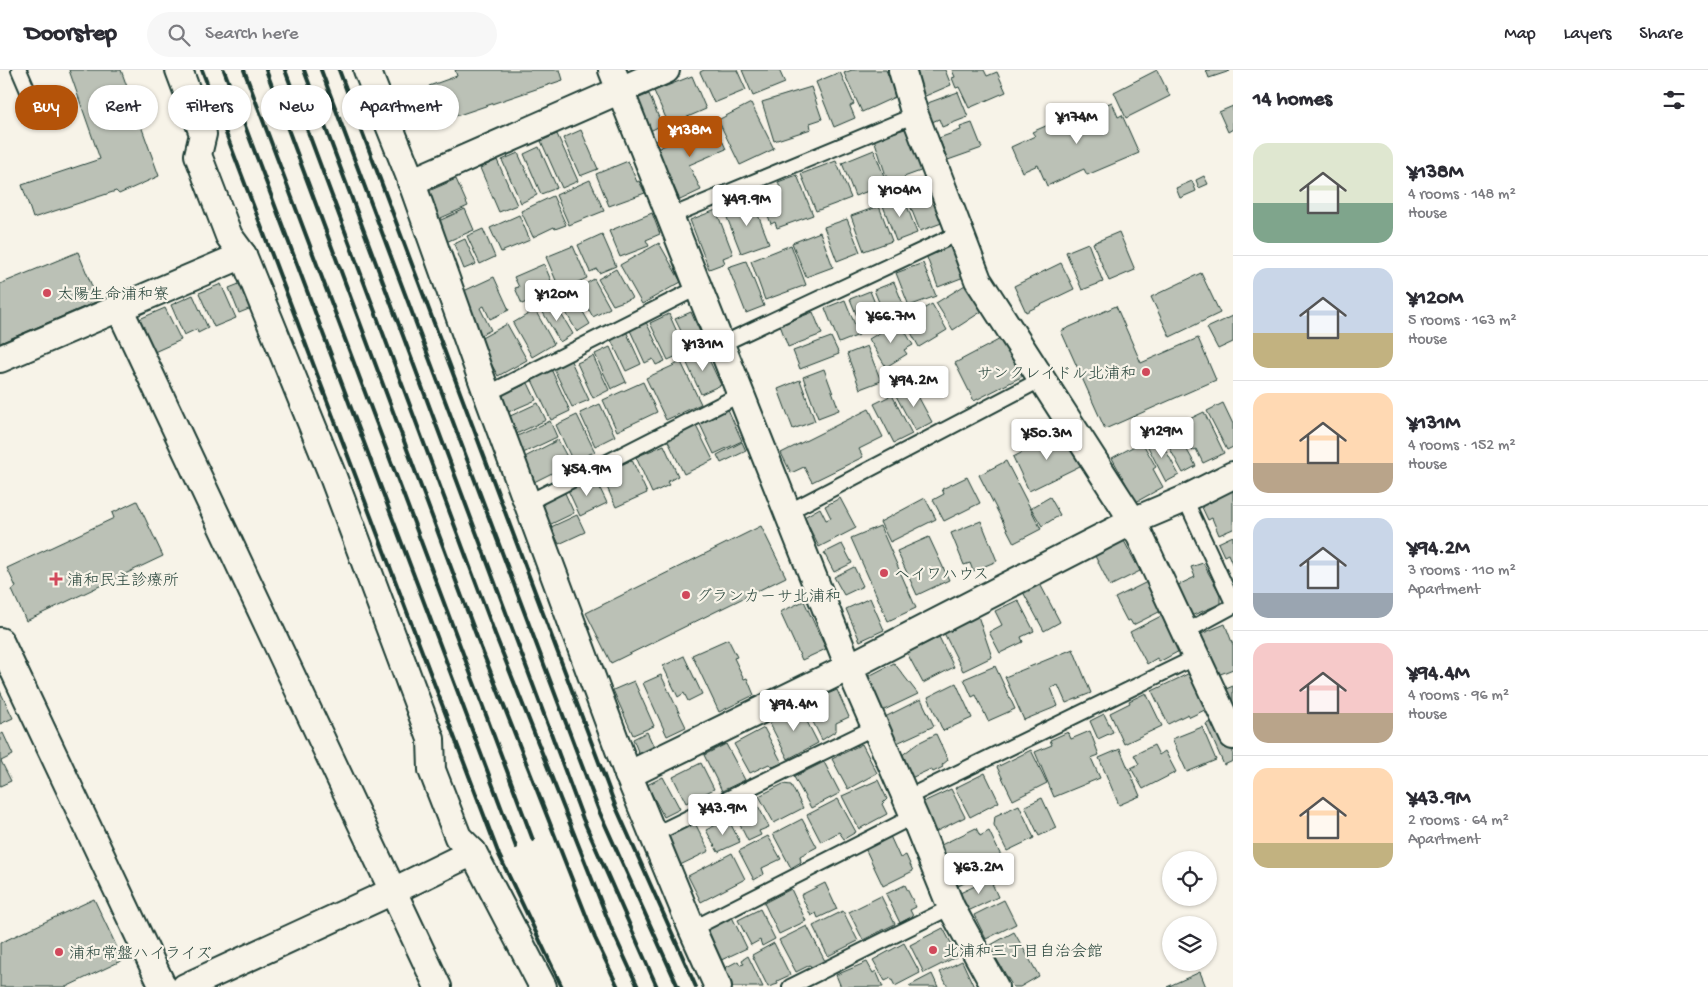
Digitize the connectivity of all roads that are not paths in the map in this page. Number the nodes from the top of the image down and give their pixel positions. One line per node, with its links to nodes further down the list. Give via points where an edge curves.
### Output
1 (20, 70): 7 (lane)
2 (179, 70): 12 (street, via 203,134 198,155 229,236)
3 (367, 70): 9 (street)
4 (666, 70): 6 (street)
5 (902, 70): 8 (street)
6 (616, 80): 9 (street); 10 (street)
7 (26, 85)
8 (914, 115): 10 (lane); 11 (street)
9 (411, 182): 18 (street)
10 (670, 216): 13 (street)
11 (960, 232): 15 (lane); 17 (street, via 978,280)
12 (243, 255): 14 (street); 35 (street, via 332,474 431,739 432,770 458,836)
13 (699, 287): 15 (street); 18 (lane)
14 (120, 308): 16 (street); 36 (street)
15 (722, 344): 19 (street)
16 (0, 359)
17 (1042, 379): 23 (lane); 24 (street)
18 (487, 394): 22 (street)
19 (741, 394): 22 (lane); 23 (street)
20 (1233, 475): 21 (street)
21 (1184, 499): 24 (street); 25 (lane)
22 (527, 504): 32 (street)
23 (788, 512): 29 (street)
24 (1133, 521): 26 (street); 29 (street)
25 (1233, 604): 26 (lane)
26 (1185, 632): 28 (street)
27 (0, 641): 39 (street)
28 (1196, 658): 31 (street); 33 (lane)
29 (849, 667): 30 (street); 32 (street)
30 (875, 727): 33 (street); 34 (lane)
31 (1233, 736)
32 (628, 776): 34 (street)
33 (910, 807): 37 (street); 38 (lane)
34 (653, 835): 38 (street)
35 (472, 852): 36 (street); 42 (street)
36 (393, 891): 40 (street); 41 (street)
37 (950, 907): 44 (lane); 45 (street)
38 (692, 930): 43 (street)
39 (163, 987)
40 (185, 987)
41 (438, 987)
42 (543, 987)
43 (718, 987)
44 (790, 987)
45 (995, 987)

